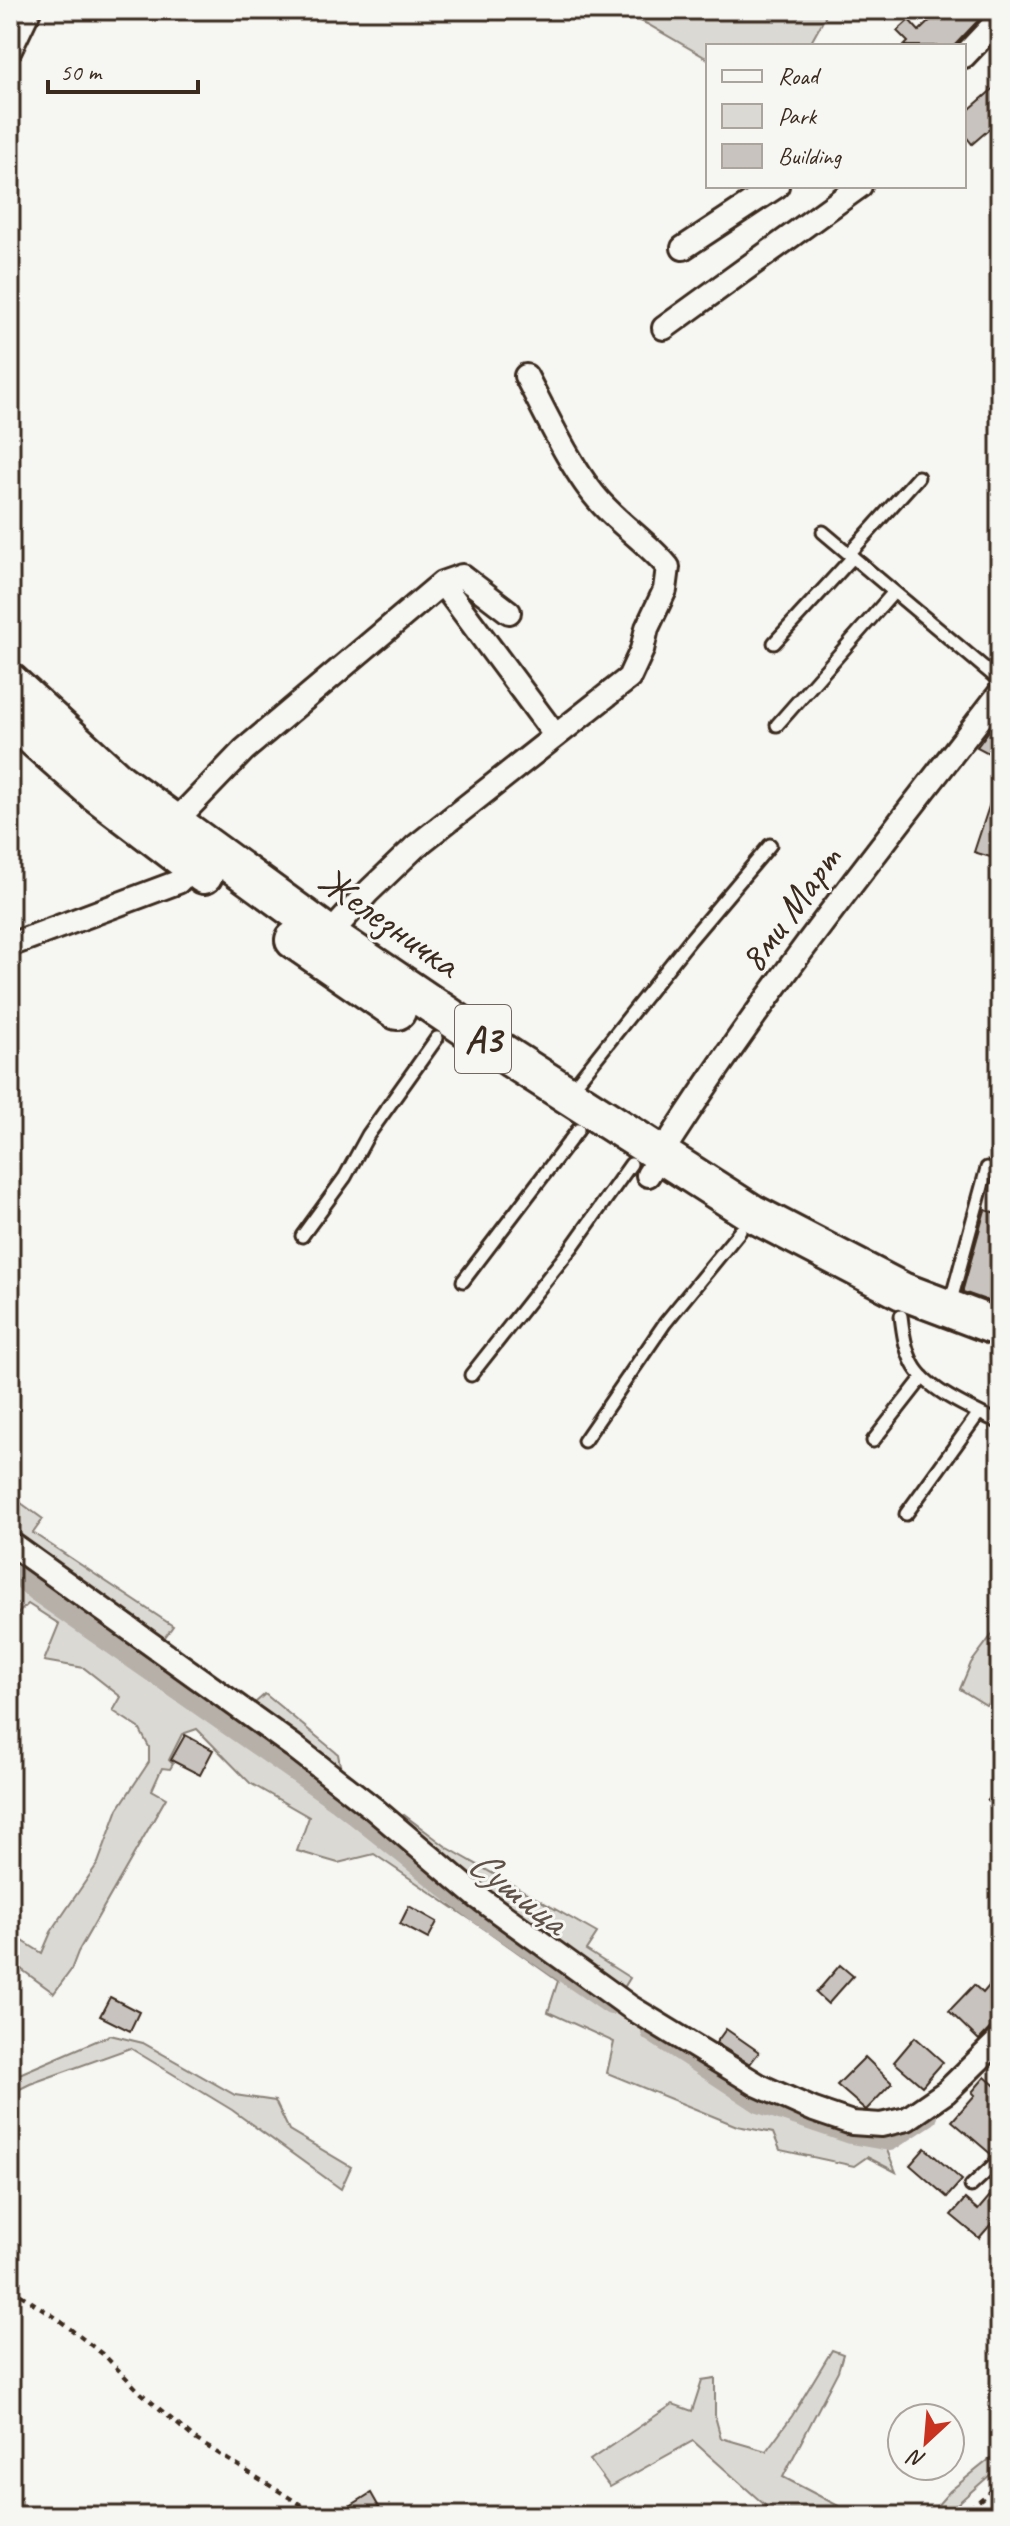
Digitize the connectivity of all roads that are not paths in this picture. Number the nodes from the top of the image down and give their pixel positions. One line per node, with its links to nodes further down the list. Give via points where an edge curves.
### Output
1 (29, 10): 3 (street)
2 (1000, 18): 4 (street)
3 (10, 50)
4 (966, 54)
5 (774, 188): 7 (street)
6 (857, 188): 8 (street)
7 (683, 248)
8 (664, 328)
9 (526, 376): 22 (street, via 599,502 668,567 665,590 629,678)
10 (918, 477): 12 (lane)
11 (823, 532): 12 (lane)
12 (851, 556): 14 (lane); 16 (lane)
13 (442, 583): 15 (street, via 462,576); 22 (street); 23 (street, via 244,750)
14 (894, 592): 17 (lane); 21 (lane)
15 (509, 612)
16 (774, 643)
17 (1000, 681)
18 (10, 682): 23 (main road, Железничка / A3)
19 (1000, 693): 31 (street, 8ми Март)
20 (10, 717): 23 (main road, Железничка / A3, via 95,792)
21 (777, 725)
22 (555, 735): 26 (street, via 415,847)
23 (165, 831): 25 (main road, Железничка / A3)
24 (770, 845): 29 (lane)
25 (202, 858): 26 (main road, Железничка / A3); 27 (street, via 178,882); 28 (main road, Железничка / A3, via 343,975)
26 (329, 935): 29 (main road, Железничка / A3)
27 (10, 945)
28 (437, 1038): 30 (main road, Железничка / A3); 34 (lane)
29 (567, 1095): 31 (main road, Железничка / A3)
30 (578, 1130): 31 (main road, Железничка / A3); 35 (lane)
31 (646, 1165): 33 (main road, Железничка / A3); 36 (main road, Железничка / A3); 40 (lane, via 572,1247)
32 (987, 1168): 36 (lane)
33 (740, 1231): 37 (main road, Железничка / A3); 44 (lane, via 665,1323)
34 (302, 1236)
35 (463, 1281)
36 (948, 1309): 38 (main road, Железничка / A3)
37 (901, 1316): 39 (main road, Железничка / A3); 41 (lane, via 906,1347)
38 (1000, 1328)
39 (1000, 1353)
40 (471, 1375)
41 (923, 1377): 42 (lane); 45 (lane)
42 (979, 1413): 43 (lane); 46 (lane)
43 (1000, 1423)
44 (584, 1441)
45 (873, 1441)
46 (906, 1514)
47 (10, 1543): 48 (street, via 293,1746 504,1916 630,2007 758,2085 839,2119 881,2125 907,2119 946,2092)
48 (1000, 2039)
49 (1000, 2159): 50 (lane)
50 (971, 2186)

